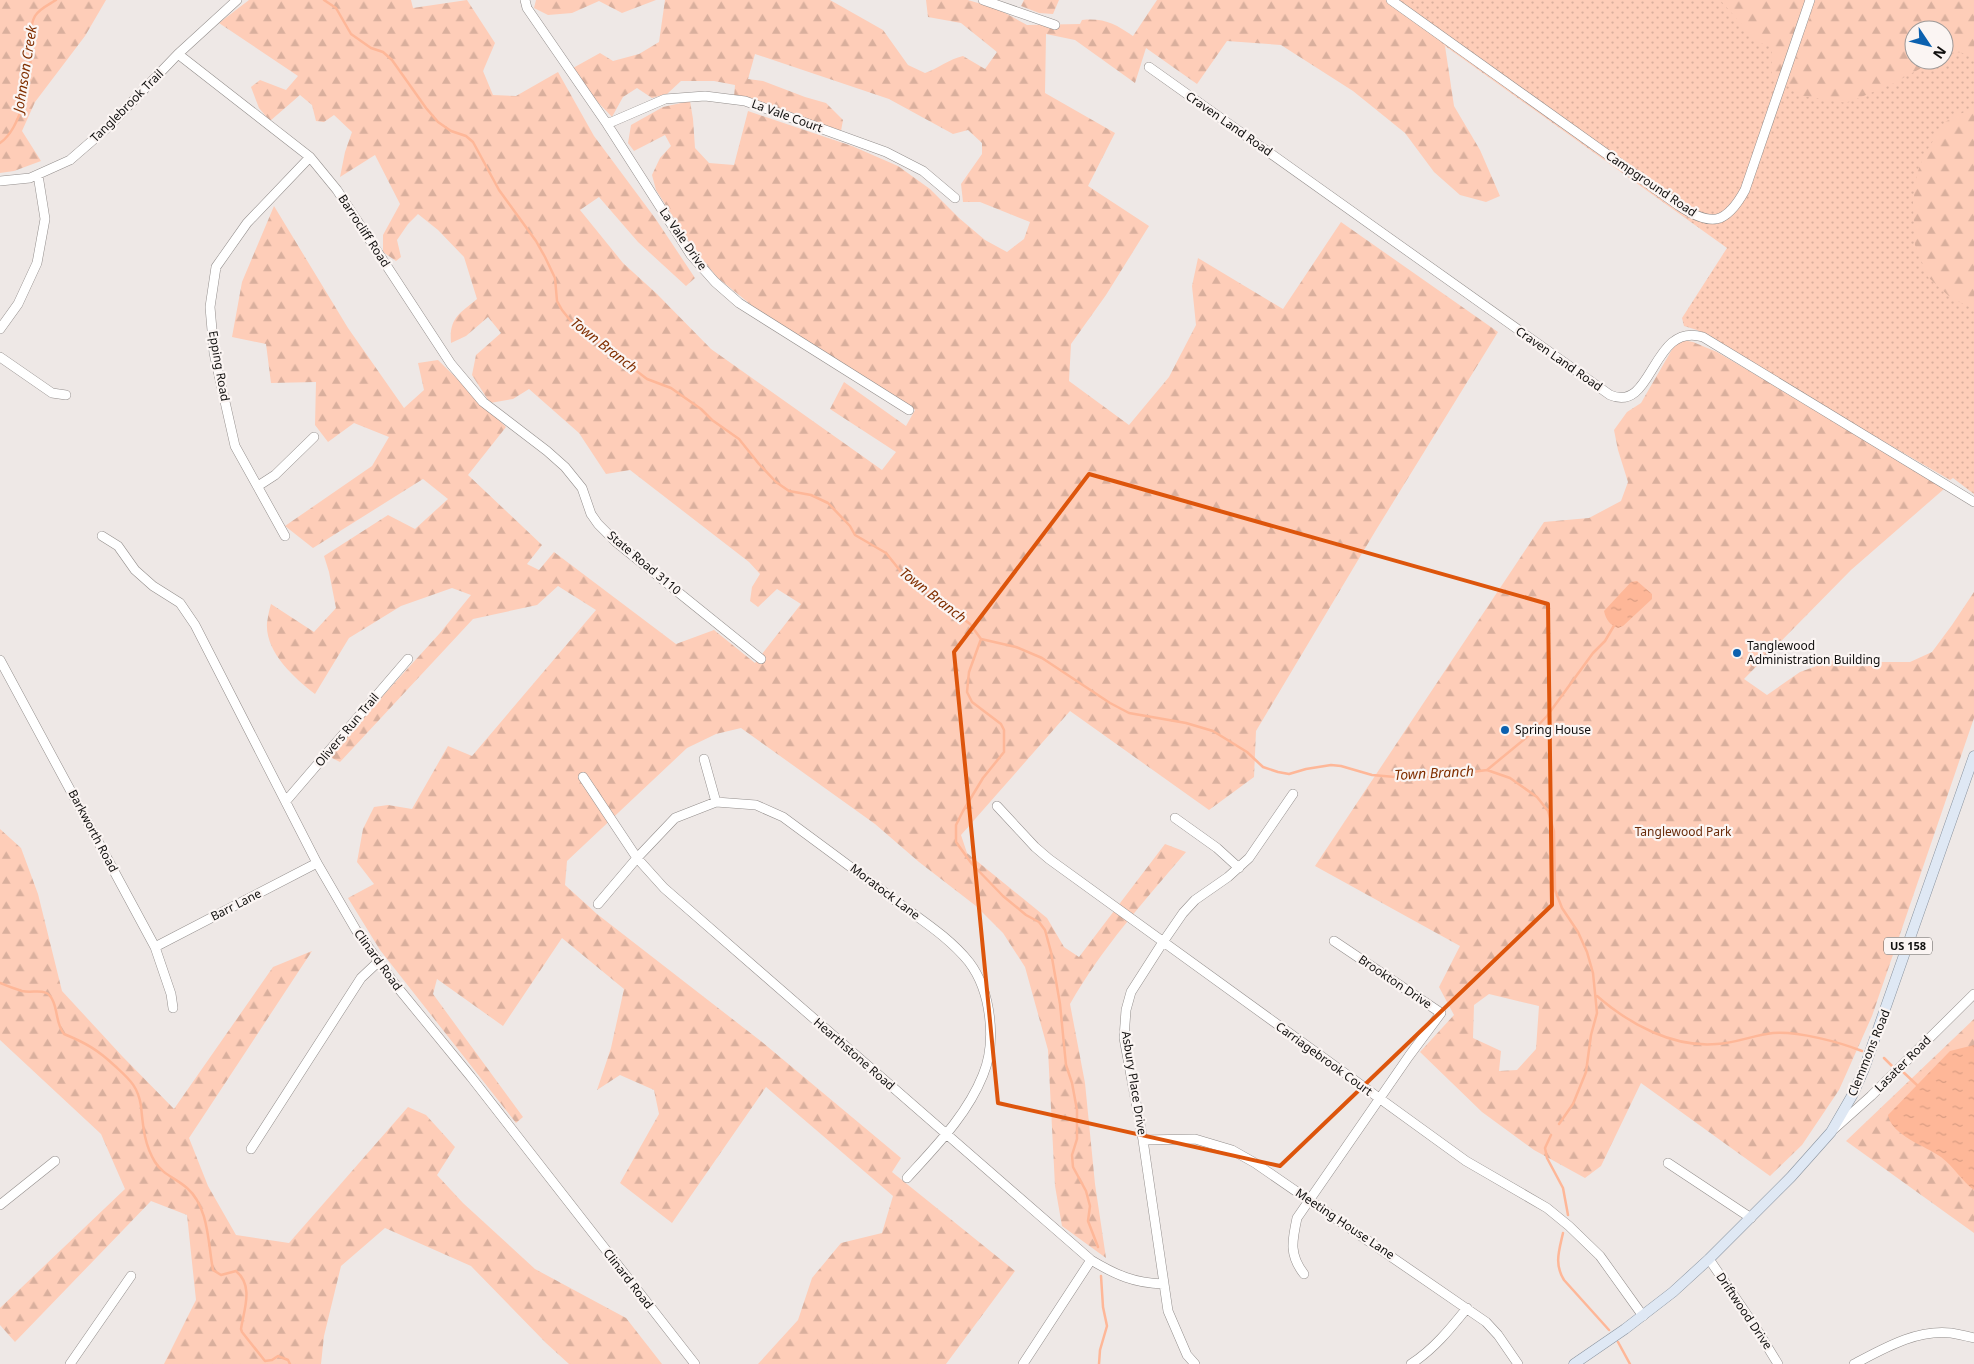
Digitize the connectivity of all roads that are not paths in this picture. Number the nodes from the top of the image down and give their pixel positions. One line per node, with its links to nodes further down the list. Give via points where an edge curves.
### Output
1 (237, 0): 7 (street, Tanglebrook Trail)
2 (525, 0): 9 (street, La Vale Drive, via 527,8)
3 (983, 0): 6 (street)
4 (1391, 0): 5 (street, Campground Road, via 1678,205 1708,220 1732,212 1745,190)
5 (1810, 0)
6 (1055, 25)
7 (178, 54): 10 (street, Barrocliff Road); 11 (street, Tanglebrook Trail, via 108,127 70,160)
8 (1149, 67): 21 (street, Craven Land Road, via 1610,396 1622,398 1636,393 1668,345 1681,336 1703,337)
9 (607, 124): 13 (street, La Vale Court, via 664,99 705,96 745,101 886,152 923,170); 17 (street, La Vale Drive, via 691,255 714,282 740,303)
10 (310, 157): 18 (street, Barrocliff Road, via 337,190 452,364 483,402); 20 (street, Epping Road, via 247,223 216,267 213,283 210,307 214,353 235,446)
11 (38, 175): 12 (street, Tanglebrook Trail); 14 (street, via 45,219 37,263 18,304)
12 (0, 181)
13 (956, 198)
14 (0, 329)
15 (0, 357): 16 (street, via 52,393)
16 (66, 395)
17 (909, 410)
18 (523, 433): 24 (street, State Road 3110, via 565,467 582,488 591,514 616,542)
19 (314, 436): 20 (street, via 275,476)
20 (258, 486): 23 (street, Epping Road)
21 (1974, 502)
22 (102, 536): 31 (street, Clinard Road, via 118,546 135,570 153,586 180,603 195,625)
23 (286, 536)
24 (761, 659)
25 (0, 660): 41 (street, Barkworth Road)
26 (408, 660): 31 (street, Olivers Run Trail)
27 (1974, 756): 46 (main road, Clemmons Road / US 158, via 1864,1069)
28 (704, 759): 32 (street)
29 (583, 776): 35 (street, Hearthstone Road)
30 (1293, 794): 37 (street, Asbury Place Drive)
31 (286, 802): 36 (street, Clinard Road)
32 (716, 802): 35 (street, Moratock Lane, via 675,818); 47 (street, Moratock Lane, via 756,804 784,816 946,938 970,963 985,994 992,1036 984,1074 967,1108)
33 (998, 806): 39 (street, Carriagebrook Court, via 1048,859)
34 (1175, 818): 37 (street)
35 (636, 858): 38 (street, Moratock Lane); 47 (street, Hearthstone Road, via 664,888)
36 (318, 863): 41 (street, Barr Lane); 42 (street, Clinard Road)
37 (1239, 868): 39 (street, Asbury Place Drive, via 1195,900)
38 (598, 904)
39 (1162, 942): 45 (street, Carriagebrook Court); 48 (street, Asbury Place Drive, via 1131,992 1126,1010 1124,1038)
40 (1334, 942): 45 (street, Brookton Drive, via 1441,1013)
41 (155, 947): 44 (street, Barkworth Road)
42 (378, 962): 49 (street, via 361,978); 65 (street, Clinard Road)
43 (1974, 994): 46 (street, Lasater Road)
44 (173, 1008)
45 (1380, 1100): 53 (street, Brookton Drive); 62 (street, Carriagebrook Court, via 1466,1161 1547,1208 1569,1226 1600,1256)
46 (1831, 1132): 55 (main road, Clemmons Road / US 158)
47 (947, 1135): 52 (street, Moratock Lane); 57 (street, Hearthstone Road)
48 (1143, 1140): 53 (street, Meeting House Lane, via 1196,1139 1232,1150); 60 (street, Asbury Place Drive)
49 (251, 1149)
50 (55, 1161): 54 (street)
51 (1668, 1163): 55 (street)
52 (908, 1178)
53 (1309, 1200): 58 (street, Brookton Drive, via 1297,1218 1293,1243 1296,1264); 61 (street, Meeting House Lane)
54 (0, 1205)
55 (1751, 1218): 56 (main road, Clemmons Road / US 158)
56 (1709, 1259): 62 (main road, Clemmons Road / US 158); 71 (street, Driftwood Drive)
57 (1091, 1260): 60 (street, Hearthstone Road, via 1112,1273 1142,1283); 66 (street)
58 (1304, 1274)
59 (131, 1276): 64 (street)
60 (1163, 1284): 67 (street, Asbury Place Drive, via 1168,1311 1187,1355)
61 (1467, 1308): 68 (street, via 1444,1337); 69 (street, Meeting House Lane, via 1498,1334)
62 (1643, 1316): 70 (main road, Clemmons Road / US 158)
63 (1974, 1338): 72 (street, via 1949,1333 1921,1335 1888,1346)
64 (70, 1364)
65 (695, 1364)
66 (1023, 1364)
67 (1195, 1364)
68 (1411, 1364)
69 (1518, 1364)
70 (1574, 1364)
71 (1778, 1364)
72 (1854, 1364)

